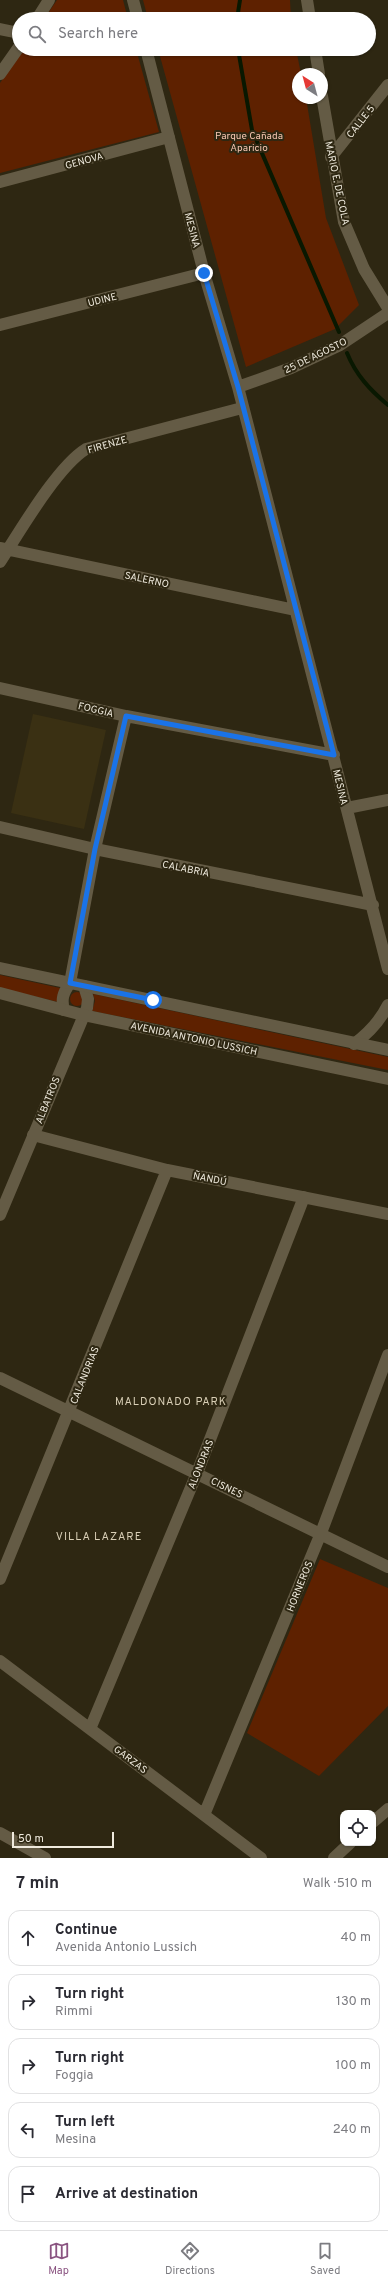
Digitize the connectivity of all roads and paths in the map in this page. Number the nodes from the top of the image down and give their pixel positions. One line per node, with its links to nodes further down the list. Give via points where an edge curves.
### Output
1 (50, 0): 4 (street)
2 (133, 0): 5 (street)
3 (307, 0): 6 (street)
4 (42, 12)
5 (136, 12)
6 (309, 12)
7 (0, 29): 8 (street)
8 (12, 31)
9 (13, 56): 13 (street)
10 (148, 56): 16 (street, MESINA)
11 (316, 56): 12 (street)
12 (318, 68)
13 (0, 74)
14 (388, 85): 17 (street, CALLE 5)
15 (323, 104): 17 (street, MARIO E. DE COLA)
16 (169, 137): 18 (street, GENOVA); 19 (street, MESINA)
17 (331, 157): 20 (street, MARIO E. DE COLA, via 344,222 364,268)
18 (0, 182)
19 (204, 273): 22 (street, UDINE); 23 (street, MESINA)
20 (388, 308)
21 (388, 313): 23 (street, 25 DE AGOSTO, via 340,345 291,368)
22 (0, 325)
23 (238, 387): 24 (street, MESINA)
24 (242, 408): 25 (street, FIRENZE, via 86,448 70,460); 27 (street, MESINA)
25 (4, 549): 26 (street, FIRENZE); 27 (street, SALERNO)
26 (0, 562)
27 (295, 610): 30 (street, MESINA)
28 (0, 688): 29 (street, FOGGIA)
29 (126, 716): 30 (street, FOGGIA); 34 (street)
30 (334, 755): 32 (street, MESINA)
31 (388, 800): 32 (street)
32 (347, 808): 35 (street, MESINA)
33 (0, 828): 34 (street, CALABRIA)
34 (95, 849): 35 (street, CALABRIA); 38 (street)
35 (373, 905): 37 (street, MESINA)
36 (0, 968): 38 (street)
37 (388, 969)
38 (70, 983): 39 (street); 42 (street, via 64,992)
39 (84, 986): 43 (street, ALBATROS, via 88,999); 44 (street)
40 (0, 993): 42 (street, AVENIDA ANTONIO LUSSICH)
41 (388, 1004): 44 (street, via 378,1022)
42 (64, 1010): 43 (street, AVENIDA ANTONIO LUSSICH)
43 (83, 1015): 46 (street, AVENIDA ANTONIO LUSSICH); 47 (street, ALBATROS)
44 (354, 1044): 45 (street)
45 (388, 1050)
46 (388, 1079)
47 (33, 1136): 48 (street, ÑANDÚ); 51 (street, ALBATROS)
48 (167, 1170): 49 (street, ÑANDÚ); 54 (street, CALANDRIAS)
49 (304, 1197): 50 (street, ÑANDÚ); 55 (street, ALONDRAS)
50 (388, 1214)
51 (0, 1215)
52 (388, 1355): 56 (street, HORNEROS)
53 (0, 1378): 54 (street, CISNES)
54 (69, 1411): 55 (street, CISNES); 58 (street, CALANDRIAS)
55 (196, 1473): 56 (street, CISNES); 60 (street, ALONDRAS)
56 (320, 1533): 57 (street, CISNES); 62 (street, HORNEROS)
57 (388, 1567)
58 (0, 1579)
59 (0, 1661): 60 (street, GARZAS)
60 (90, 1729): 62 (street, GARZAS)
61 (388, 1809): 63 (street)
62 (204, 1815): 67 (street, GARZAS)
63 (376, 1819)
64 (0, 1833): 66 (street)
65 (347, 1846): 68 (street)
66 (45, 1858)
67 (261, 1858)
68 (334, 1858)

